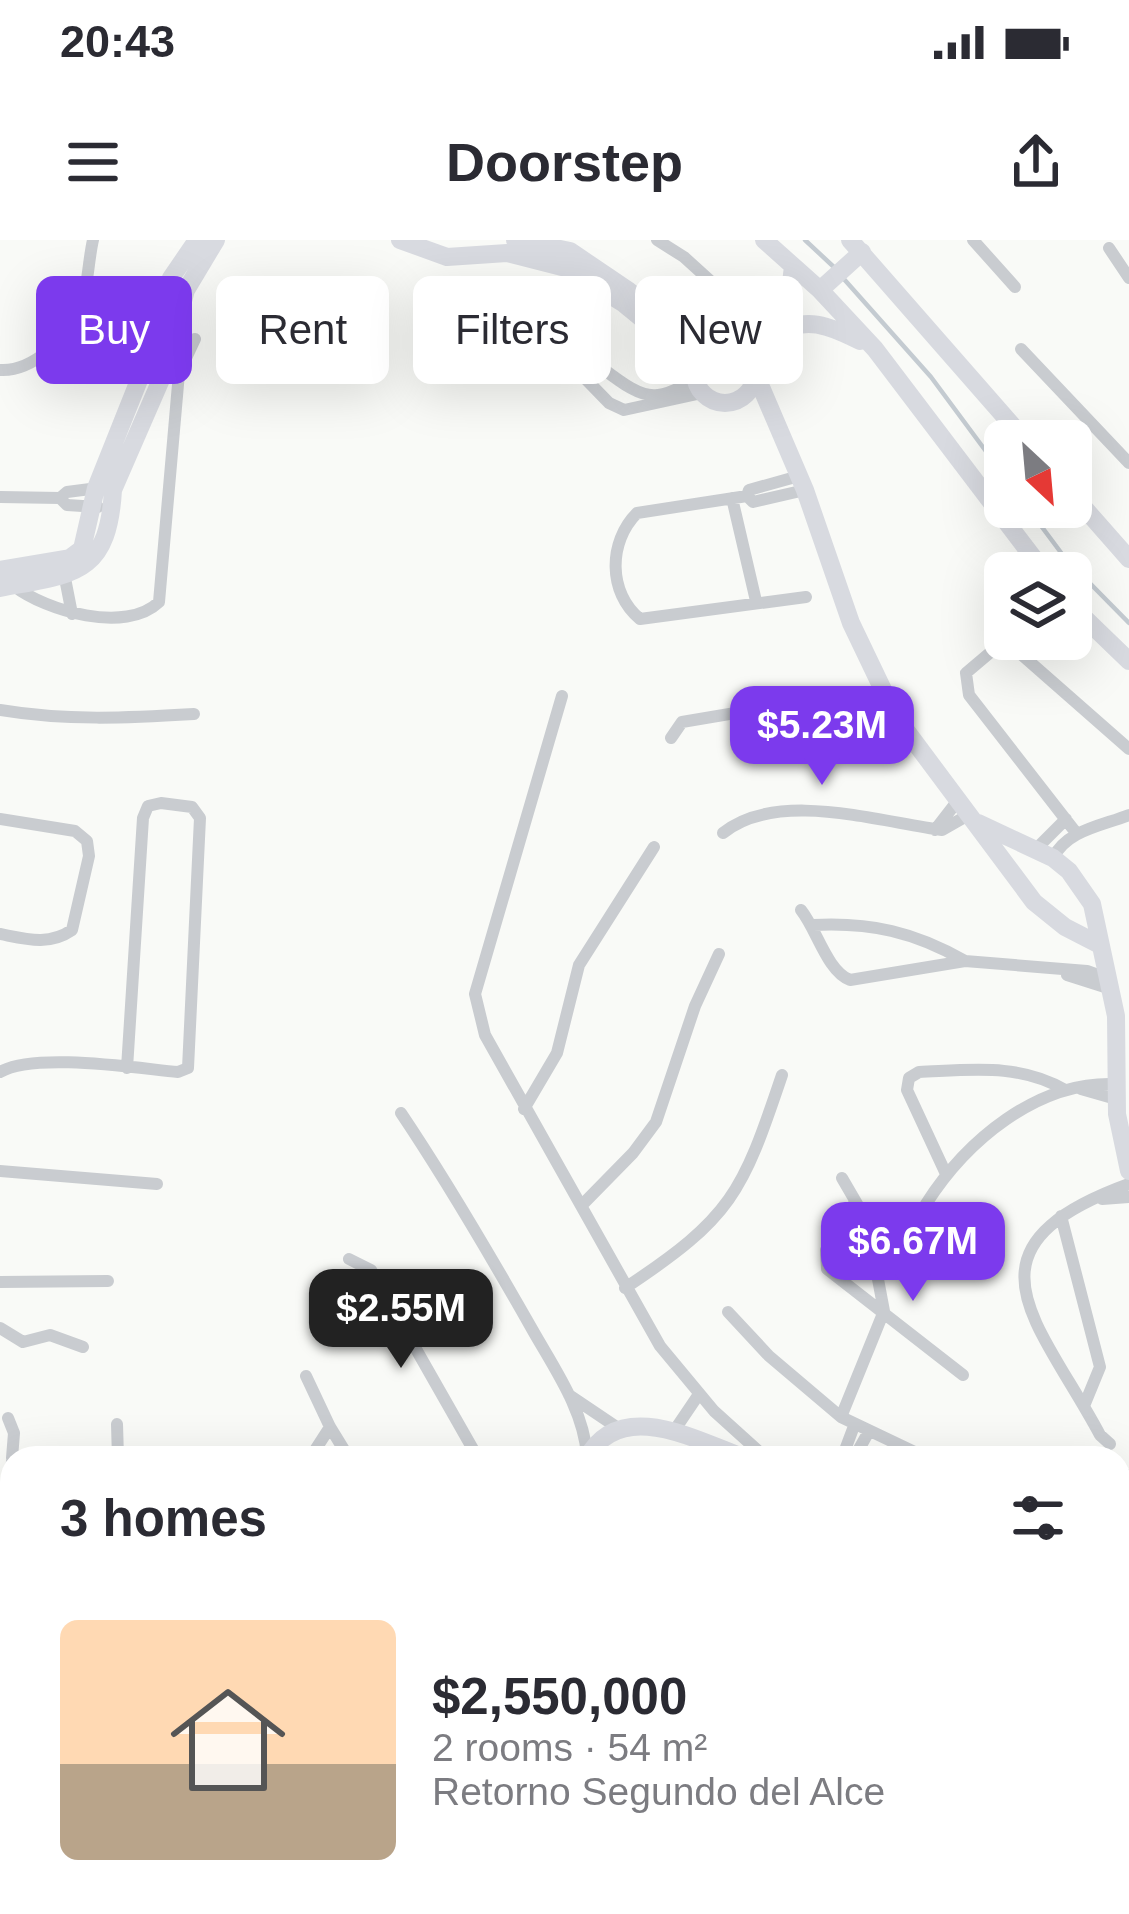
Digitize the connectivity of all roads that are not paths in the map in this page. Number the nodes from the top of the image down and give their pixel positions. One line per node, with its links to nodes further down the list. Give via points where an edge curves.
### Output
1 (93, 240): 23 (street, via 80,310 36,360)
2 (197, 240): 37 (street, via 171,278)
3 (216, 240): 37 (street, via 186,290 163,375)
4 (400, 240): 18 (street, via 447,257 507,253 566,268)
5 (514, 240): 17 (street, via 570,251)
6 (657, 240): 12 (street)
7 (764, 240): 11 (street)
8 (973, 240): 16 (street)
9 (856, 246): 15 (street); 33 (street)
10 (1109, 248): 14 (street)
11 (794, 266): 13 (street); 15 (street)
12 (705, 276)
13 (793, 276)
14 (1129, 278)
15 (832, 279): 21 (street)
16 (1015, 287)
17 (635, 298)
18 (635, 314)
19 (803, 322): 21 (street)
20 (195, 339): 46 (street, via 179,374 159,602 140,614)
21 (874, 349): 40 (street)
22 (1021, 349): 34 (street)
23 (0, 370)
24 (611, 372): 27 (street, via 639,394 660,395)
25 (591, 384): 26 (street, via 624,410)
26 (676, 384)
27 (679, 384)
28 (709, 384): 31 (street, via 722,403)
29 (745, 384): 31 (street)
30 (760, 384): 32 (street)
31 (742, 397): 32 (street)
32 (774, 417): 35 (street)
33 (1008, 420)
34 (1129, 463)
35 (802, 483): 36 (street, via 752,502); 50 (street)
36 (740, 497): 45 (street); 45 (street, via 637,513 613,567 632,612 650,620)
37 (104, 498): 38 (street, via 67,491 60,498); 42 (street, via 97,556 80,572)
38 (4, 499)
39 (1092, 517): 41 (street)
40 (1029, 552)
41 (1129, 560)
42 (63, 567): 43 (street); 46 (street)
43 (5, 578): 46 (street)
44 (806, 597): 45 (street)
45 (756, 601)
46 (72, 614)
47 (1092, 625): 48 (street)
48 (1129, 662)
49 (562, 696): 79 (street, via 475,994 485,1035)
50 (887, 698): 52 (street); 54 (street)
51 (0, 710): 53 (street, via 107,720)
52 (829, 710): 54 (street); 55 (street, via 716,715 682,722)
53 (194, 714)
54 (896, 717): 57 (street)
55 (671, 738)
56 (1129, 749): 60 (street, via 1005,640 966,673 968,694)
57 (968, 812): 61 (street, via 935,830 852,812 795,812 739,819); 64 (street); 65 (street)
58 (1129, 815): 62 (street)
59 (0, 819): 68 (street, via 75,831 89,856 72,930 45,942)
60 (1066, 819): 62 (street); 64 (street)
61 (723, 833)
62 (1077, 834): 64 (street)
63 (653, 847): 79 (street, via 579,965 557,1053)
64 (1038, 852): 65 (street, via 1012,859); 69 (street, via 1069,871 1092,904)
65 (1010, 870): 69 (street, via 1049,915)
66 (801, 910): 67 (street)
67 (813, 925): 71 (street, via 908,933); 71 (street, via 850,980)
68 (0, 934)
69 (1100, 945): 72 (street)
70 (718, 954): 91 (street, via 656,1122)
71 (965, 961): 72 (street)
72 (1110, 984): 73 (street)
73 (1123, 1024): 78 (street)
74 (127, 1068): 74 (street, via 143,818 157,803 192,807 200,818 188,1067); 75 (street, via 28,1063)
75 (0, 1072)
76 (782, 1075): 97 (street, via 728,1204 706,1230)
77 (1065, 1090): 78 (street); 84 (street, via 1000,1124); 84 (street, via 994,1069 909,1078 907,1090)
78 (1116, 1091): 81 (street)
79 (524, 1109): 91 (street)
80 (401, 1113): 104 (street)
81 (1124, 1133): 83 (street)
82 (0, 1171): 86 (street)
83 (1129, 1171)
84 (946, 1174): 92 (street)
85 (842, 1178): 90 (street)
86 (157, 1184)
87 (1129, 1184): 89 (street)
88 (1129, 1197): 89 (street)
89 (1088, 1199): 93 (street)
90 (855, 1202): 98 (street, via 867,1221); 98 (street, via 824,1258 827,1269)
91 (583, 1204): 97 (street)
92 (926, 1204)
93 (1061, 1216): 106 (street, via 1100,1367); 106 (street, via 1032,1248 1022,1289)
94 (350, 1259): 119 (street, via 371,1270)
95 (108, 1281): 96 (street)
96 (0, 1282)
97 (626, 1288): 105 (street)
98 (884, 1311): 103 (street); 107 (street)
99 (728, 1312): 107 (street)
100 (0, 1328): 101 (street, via 23,1342 50,1335)
101 (83, 1347)
102 (306, 1376): 110 (street)
103 (963, 1376)
104 (568, 1394): 111 (street); 120 (street)
105 (699, 1394): 113 (street); 123 (street)
106 (1084, 1406): 114 (street)
107 (841, 1417): 112 (street)
108 (8, 1418): 115 (street)
109 (117, 1424): 116 (street)
110 (330, 1427): 117 (street); 118 (street)
111 (618, 1428): 113 (street); 121 (street)
112 (862, 1430): 124 (street); 125 (street); 126 (street)
113 (674, 1431): 122 (street)
114 (1110, 1444)
115 (13, 1446)
116 (118, 1446)
117 (318, 1446)
118 (342, 1446)
119 (471, 1446)
120 (586, 1446)
121 (595, 1446)
122 (713, 1446)
123 (753, 1446)
124 (851, 1446)
125 (857, 1446)
126 (899, 1446)

